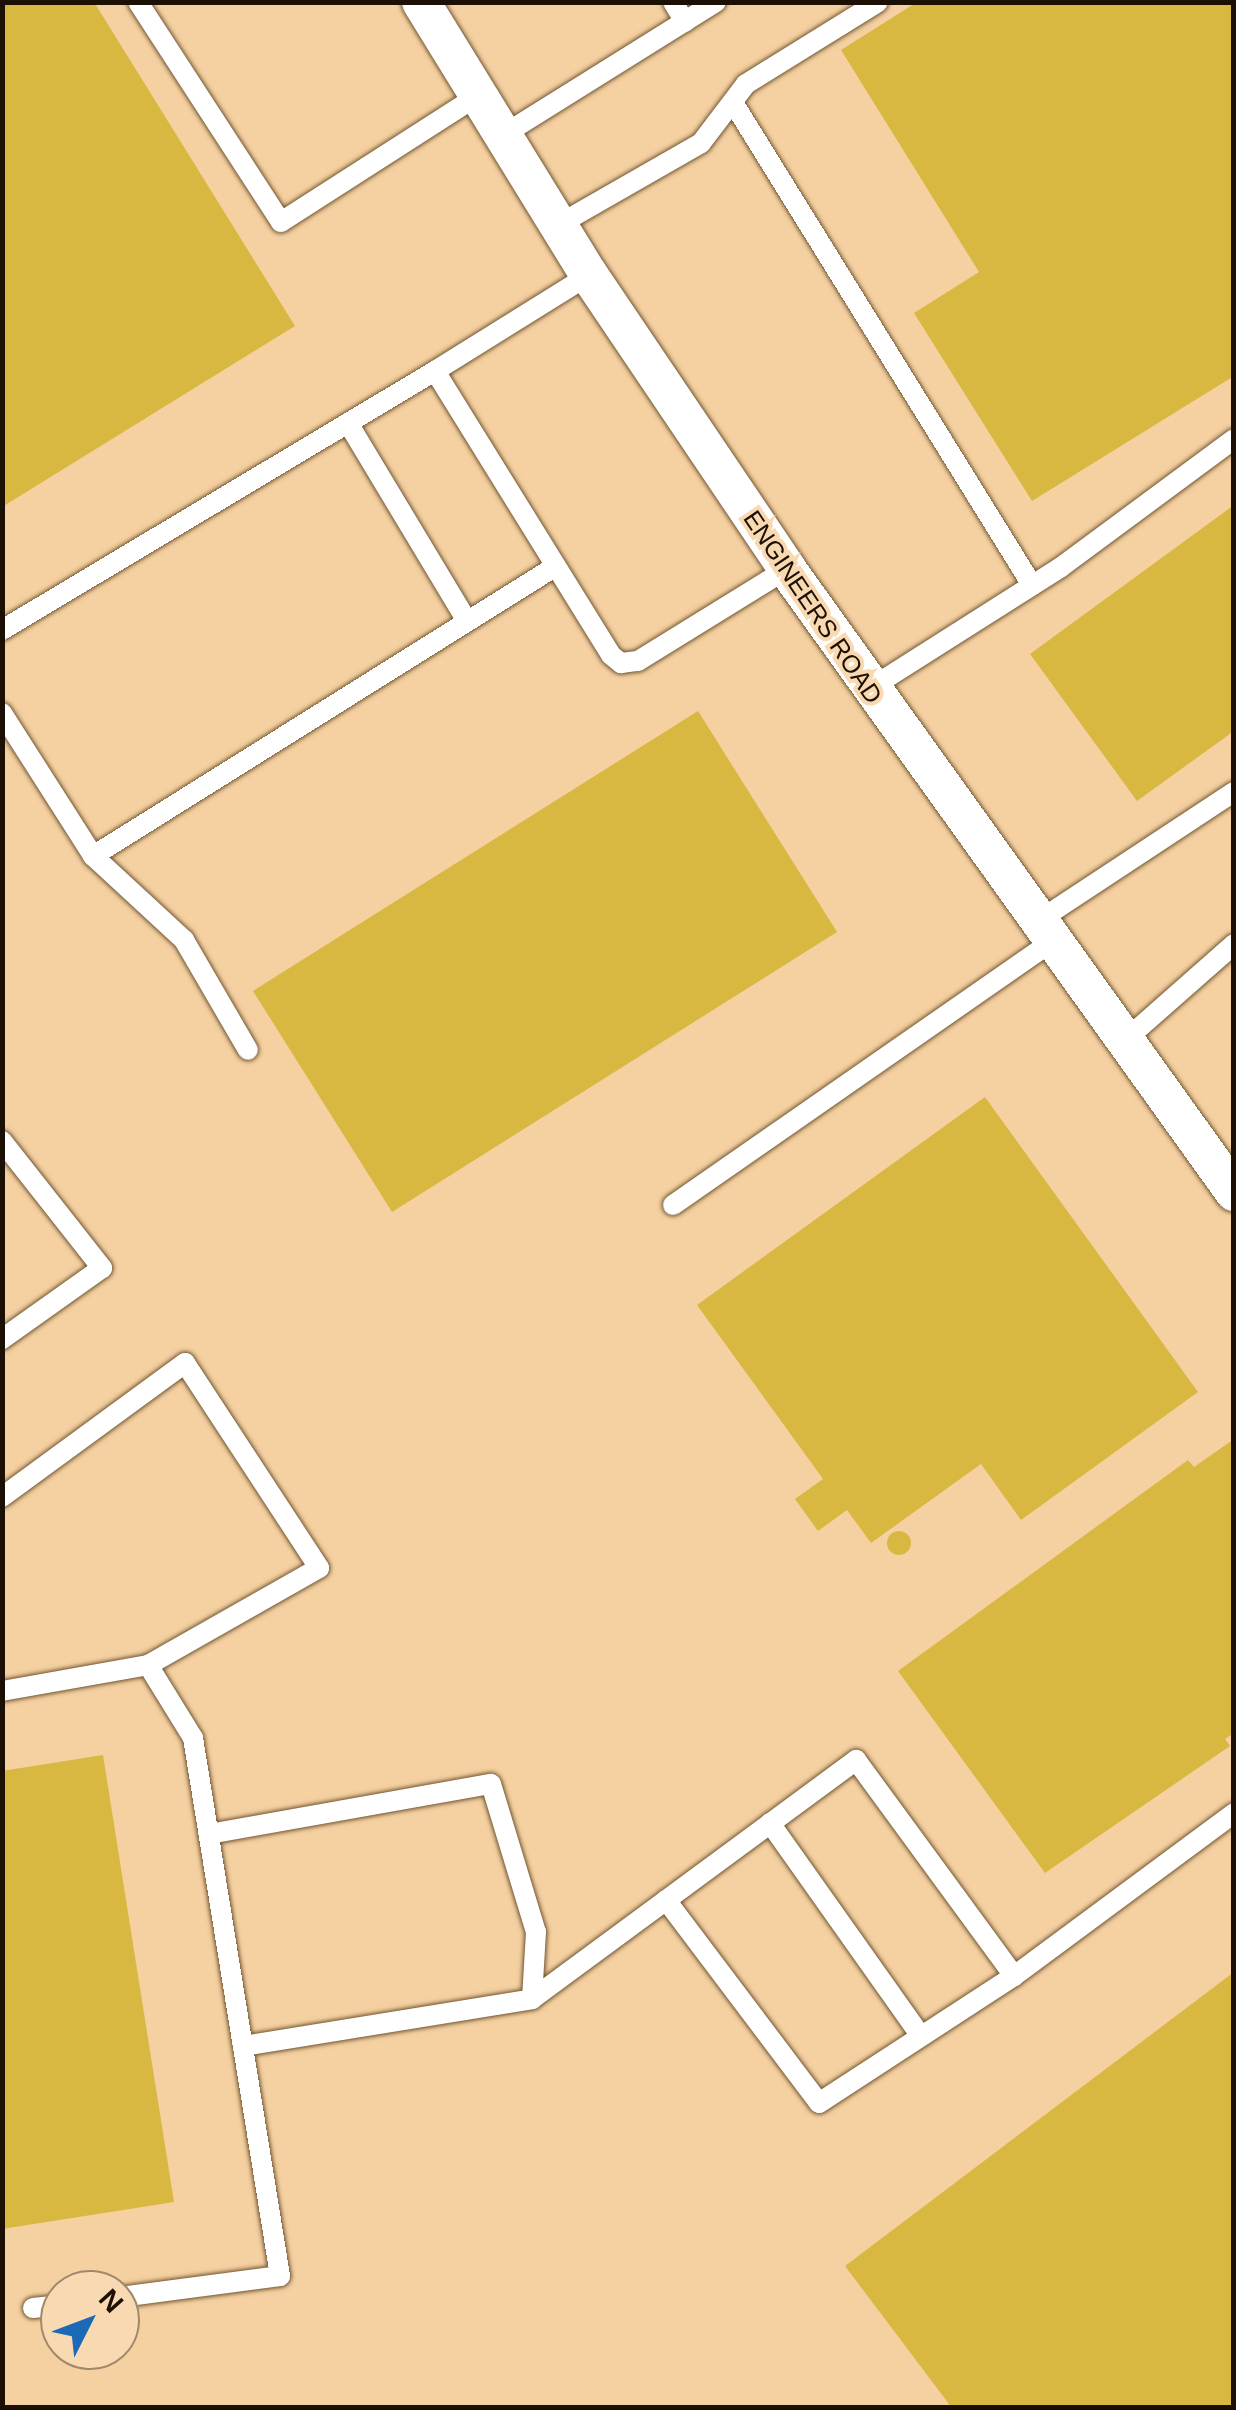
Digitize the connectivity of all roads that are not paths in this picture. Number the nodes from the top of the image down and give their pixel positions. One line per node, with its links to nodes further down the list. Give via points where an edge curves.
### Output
1 (138, 2): 7 (lane, via 281,222)
2 (421, 2): 7 (street, ENGINEERS ROAD)
3 (674, 2): 6 (lane)
4 (716, 2): 6 (lane)
5 (878, 2): 8 (lane, via 746,84)
6 (685, 22): 9 (lane)
7 (479, 96): 9 (street, ENGINEERS ROAD)
8 (734, 104): 10 (lane, via 701,143); 17 (lane)
9 (503, 135): 10 (street, ENGINEERS ROAD)
10 (558, 224): 11 (street, ENGINEERS ROAD)
11 (590, 275): 12 (lane); 16 (street, ENGINEERS ROAD)
12 (435, 371): 13 (lane); 15 (lane)
13 (348, 423): 18 (lane); 19 (lane)
14 (1234, 440): 17 (lane)
15 (556, 566): 16 (lane, via 621,664 638,661); 18 (lane)
16 (787, 570): 20 (street, ENGINEERS ROAD)
17 (1032, 585): 20 (lane)
18 (467, 621): 23 (lane)
19 (2, 630)
20 (870, 689): 24 (street, ENGINEERS ROAD)
21 (2, 713): 23 (lane)
22 (1234, 792): 24 (lane)
23 (92, 856): 27 (lane, via 184,940)
24 (1043, 933): 26 (street, ENGINEERS ROAD); 30 (lane)
25 (1234, 944): 26 (lane)
26 (1123, 1042): 29 (street, ENGINEERS ROAD)
27 (248, 1050)
28 (2, 1140): 31 (lane, via 102,1268)
29 (1234, 1192)
30 (673, 1204)
31 (2, 1339)
32 (2, 1497): 33 (lane, via 185,1363 319,1568)
33 (148, 1665): 34 (lane); 37 (lane, via 193,1738)
34 (2, 1691)
35 (1234, 1813): 39 (lane)
36 (770, 1824): 38 (lane); 39 (lane, via 856,1760); 41 (lane)
37 (208, 1834): 40 (lane, via 491,1784 536,1932); 42 (lane)
38 (666, 1900): 40 (lane); 41 (lane, via 819,2103)
39 (1014, 1976): 41 (lane)
40 (532, 1999): 42 (lane)
41 (921, 2036)
42 (243, 2046): 43 (lane, via 280,2276)
43 (140, 2294)
44 (40, 2307): 45 (lane)
45 (33, 2308)

